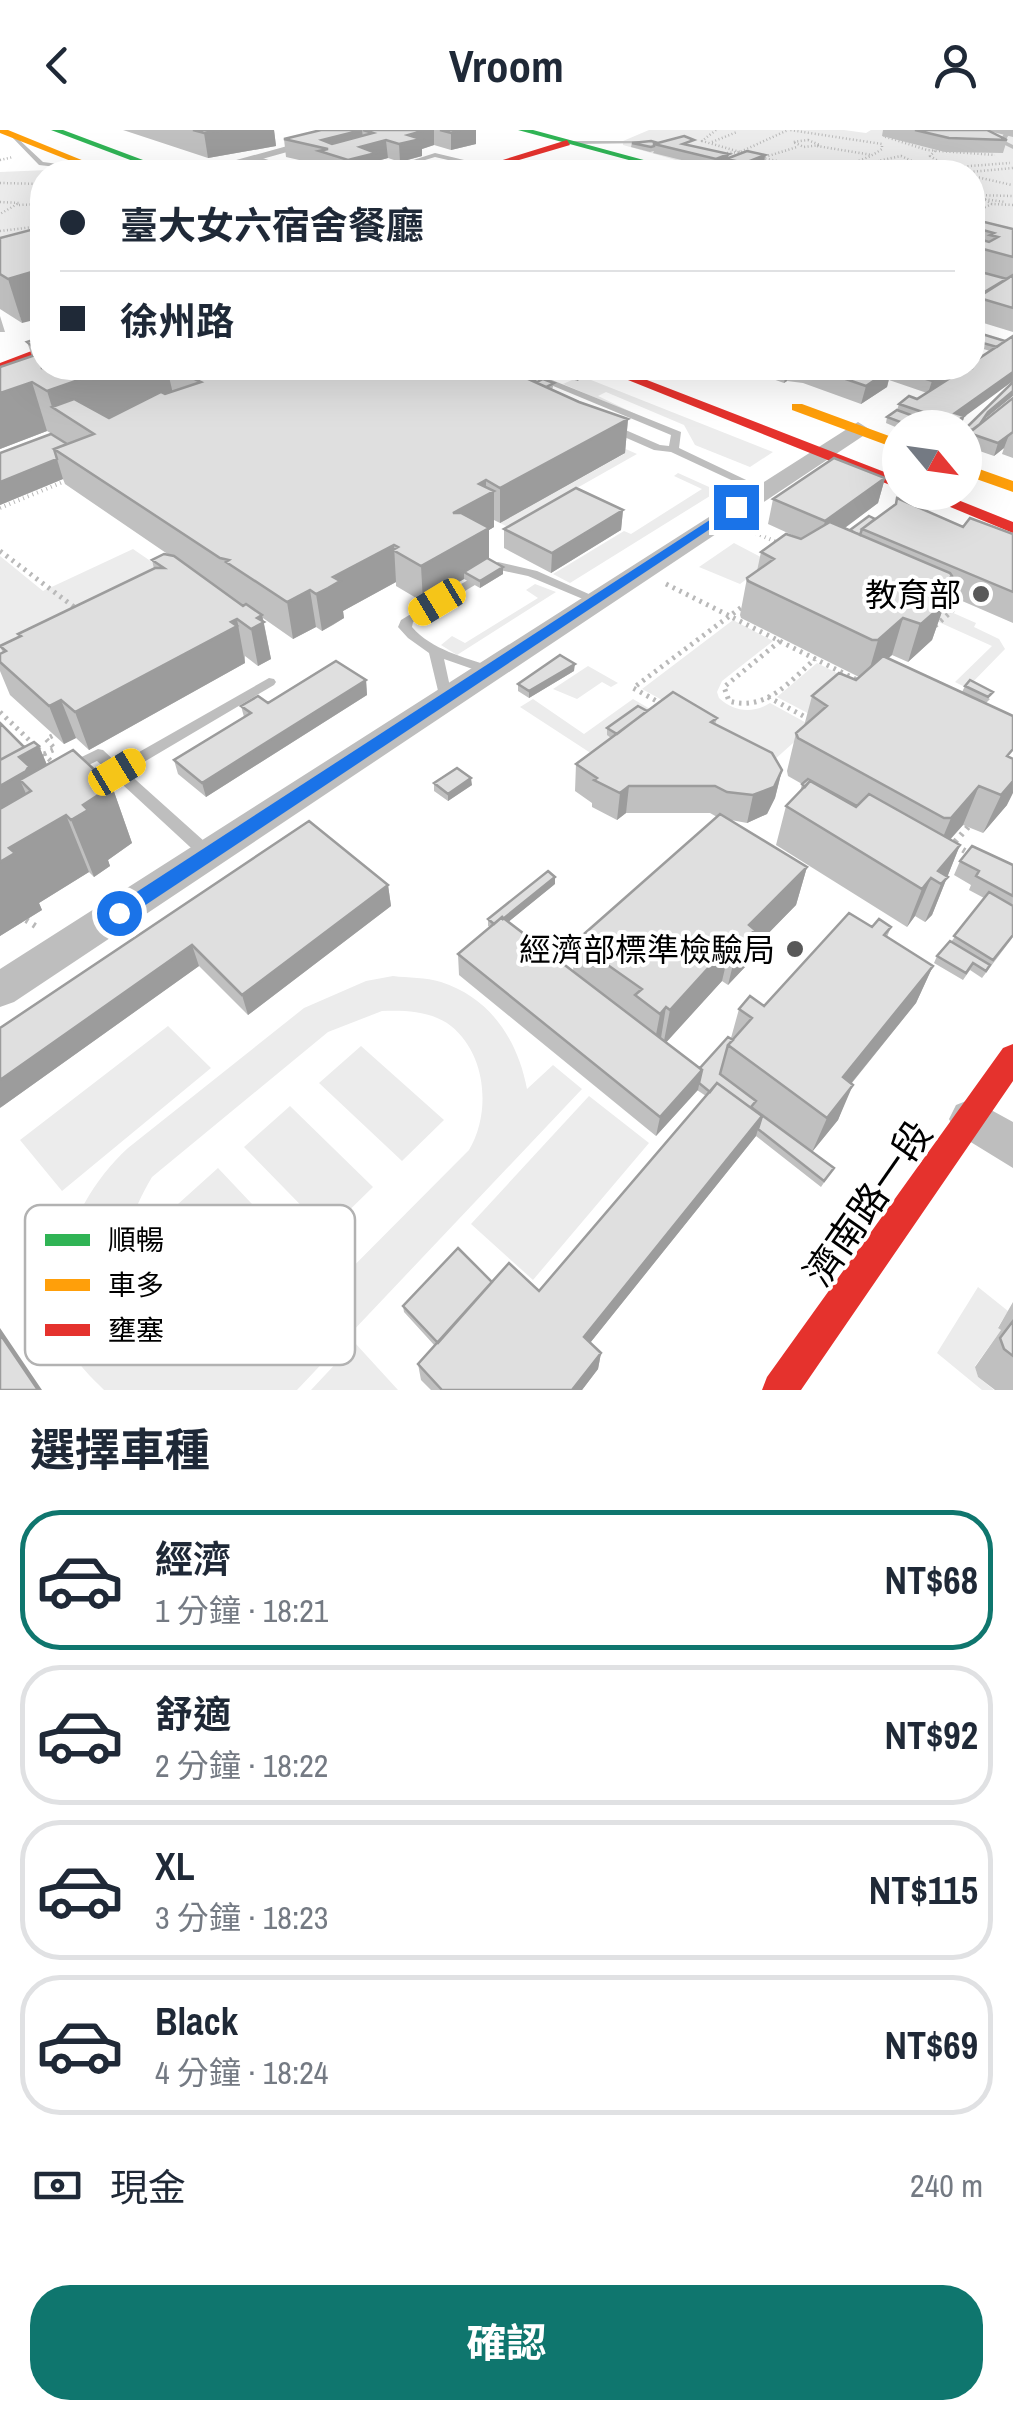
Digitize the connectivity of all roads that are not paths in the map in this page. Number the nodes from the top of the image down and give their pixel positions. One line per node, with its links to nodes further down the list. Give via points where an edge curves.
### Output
1 (55, 130): 12 (main road)
2 (360, 130): 13 (street)
3 (522, 130): 8 (main road)
4 (602, 130): 8 (main road)
5 (990, 130): 7 (street)
6 (13, 138): 10 (main road); 11 (main road)
7 (1011, 138)
8 (568, 143): 9 (lane); 16 (main road); 17 (main road)
9 (664, 143)
10 (74, 160)
11 (95, 160)
12 (137, 160)
13 (268, 160)
14 (416, 160): 15 (lane)
15 (449, 160)
16 (511, 160)
17 (635, 160)
18 (30, 343): 19 (main road)
19 (0, 354)
20 (30, 356): 21 (main road)
21 (0, 368)
22 (30, 370): 26 (main road)
23 (544, 380): 31 (lane, via 677,434)
24 (644, 380): 29 (main road)
25 (681, 380): 29 (main road)
26 (0, 382)
27 (781, 400): 29 (main road)
28 (606, 426): 31 (lane)
29 (839, 440): 30 (main road); 32 (main road); 33 (main road); 36 (street)
30 (882, 444)
31 (673, 449): 36 (lane)
32 (882, 457)
33 (882, 471)
34 (982, 475): 35 (main road)
35 (1013, 487)
36 (761, 490): 41 (street)
37 (982, 494): 38 (main road)
38 (1013, 506)
39 (968, 510): 40 (main road)
40 (1013, 528)
41 (594, 599): 42 (lane, via 516,566 498,566 407,620 410,636); 43 (street)
42 (435, 650): 43 (lane); 45 (lane)
43 (487, 670): 45 (street)
44 (270, 682): 47 (lane)
45 (446, 696): 48 (street)
46 (64, 772): 47 (lane, via 98,754)
47 (117, 772): 48 (lane)
48 (208, 854): 49 (street)
49 (0, 990)
50 (1013, 1056): 51 (main road, 濟南路一段)
51 (970, 1119): 52 (street); 53 (main road, 濟南路一段)
52 (1013, 1146)
53 (780, 1390)

